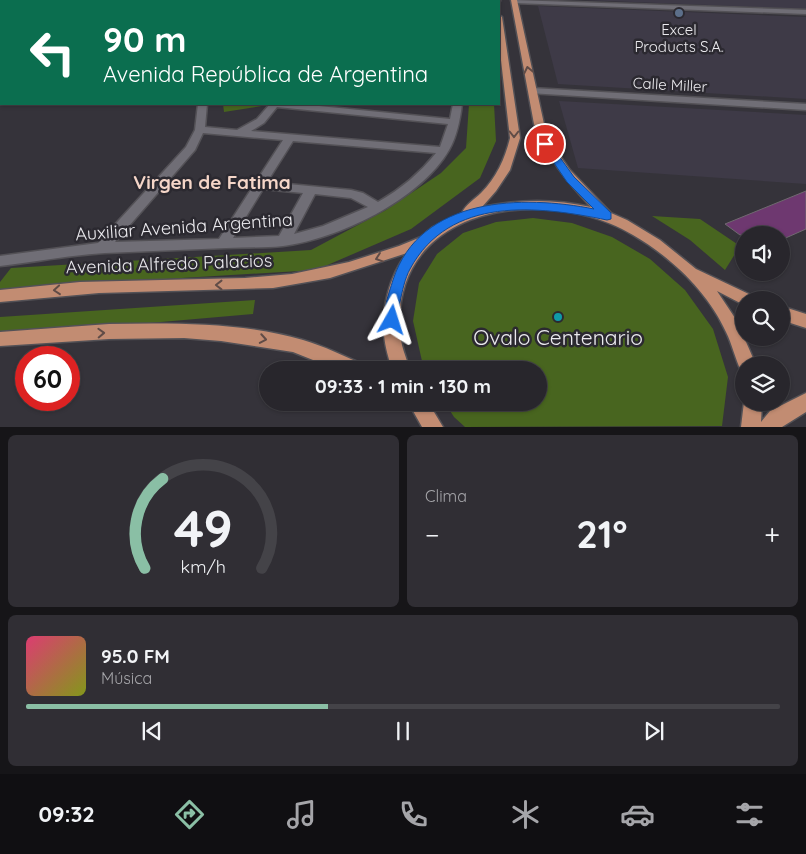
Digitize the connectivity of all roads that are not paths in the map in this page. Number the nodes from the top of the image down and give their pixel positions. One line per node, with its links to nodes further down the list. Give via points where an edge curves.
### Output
1 (514, 1): 2 (street); 4 (main road, one-way to 1)
2 (806, 12)
3 (500, 24): 18 (main road, one-way to 18, via 515,138 512,155 502,176)
4 (532, 91): 9 (street, Calle Miller); 19 (main road, via 545,144 556,162)
5 (202, 105): 11 (street)
6 (274, 105): 12 (street, via 252,128)
7 (285, 105): 10 (street)
8 (457, 105): 10 (street, Auxiliar Avenida Argentina)
9 (806, 107)
10 (455, 122): 14 (street, Auxiliar Avenida Argentina)
11 (200, 130): 12 (street); 23 (street, via 191,148)
12 (239, 132): 13 (street)
13 (290, 136): 14 (street); 15 (street)
14 (443, 150): 17 (street, Auxiliar Avenida Argentina, via 418,181)
15 (260, 185): 16 (street); 22 (street)
16 (311, 190): 17 (street, via 359,196); 20 (street)
17 (377, 207): 20 (street, Auxiliar Avenida Argentina, via 329,229)
18 (465, 215): 19 (main road, via 520,204 561,206); 21 (main road)
19 (607, 216): 25 (main road, via 632,228)
20 (283, 241): 22 (street, Auxiliar Avenida Argentina)
21 (424, 241): 27 (main road, Avenida Alfredo Palacios, one-way to 27, via 346,268 273,282 93,286); 33 (main road, via 404,268 393,304 392,337)
22 (224, 243): 23 (street, Auxiliar Avenida Argentina)
23 (102, 248): 24 (street, Auxiliar Avenida Argentina)
24 (0, 261)
25 (684, 267): 26 (main road); 31 (main road, via 724,312)
26 (735, 293)
27 (0, 296)
28 (790, 316): 29 (main road)
29 (806, 321)
30 (0, 340): 32 (main road, one-way to 32, via 53,334 214,334 295,345)
31 (744, 356)
32 (335, 361)
33 (399, 361)
34 (806, 402): 37 (main road)
35 (753, 411): 36 (main road)
36 (750, 426)
37 (768, 426)

